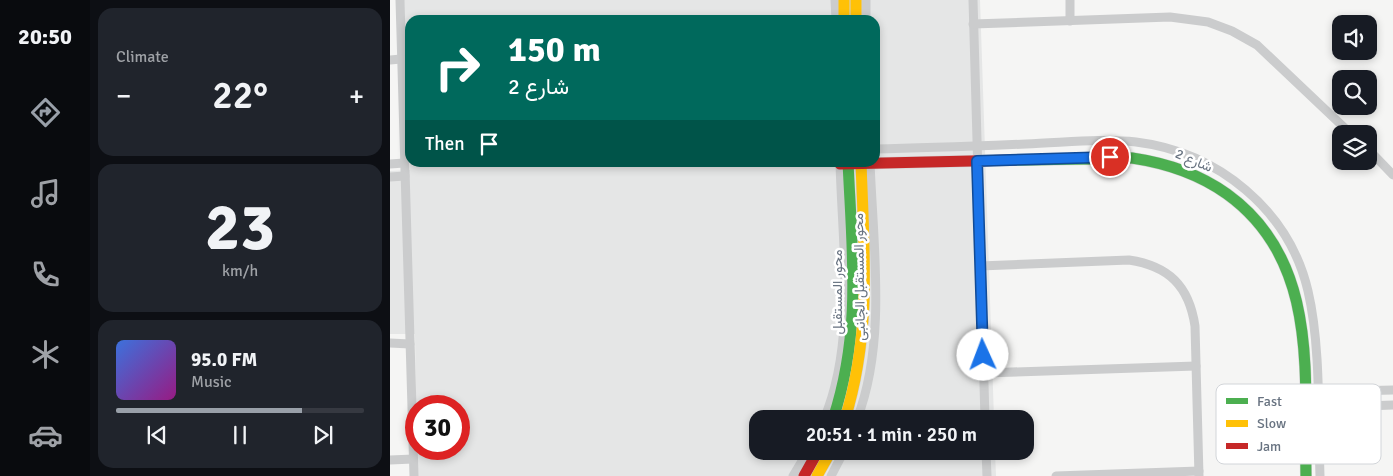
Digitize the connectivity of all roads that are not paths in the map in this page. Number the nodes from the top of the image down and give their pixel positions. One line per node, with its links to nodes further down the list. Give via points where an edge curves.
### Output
1 (400, 0): 14 (street)
2 (835, 0): 8 (street)
3 (844, 0): 9 (street)
4 (856, 0): 10 (street)
5 (866, 0): 11 (street)
6 (973, 0): 13 (street)
7 (1070, 0): 12 (street)
8 (836, 15)
9 (844, 15)
10 (856, 15)
11 (866, 15)
12 (1070, 21): 13 (street); 16 (street, via 1170,17 1196,19 1226,29 1269,55)
13 (973, 24): 17 (street)
14 (402, 59): 15 (street); 21 (street)
15 (390, 60)
16 (1343, 125)
17 (977, 146): 18 (street, شارع 2); 20 (street); 37 (street, شارع 2, via 1134,142 1184,153 1235,180 1276,221 1302,271 1313,317)
18 (880, 149)
19 (1377, 158): 28 (street)
20 (977, 161): 22 (street, شارع 2); 31 (street); 36 (street, شارع 2, via 1130,158 1160,162 1188,171 1223,190 1259,224 1285,266 1299,313)
21 (404, 163): 23 (street); 29 (street)
22 (880, 163)
23 (390, 164)
24 (844, 167): 39 (street, محور المستقبل الجانبى, via 843,338 834,391)
25 (844, 167): 40 (street, محور المستقبل, via 854,314 849,365)
26 (866, 167): 41 (street, محور المستقبل, via 866,316 861,363)
27 (866, 167): 42 (street, محور المستقبل الجانبى, via 875,326 867,385)
28 (1393, 175)
29 (405, 176): 30 (street); 33 (street)
30 (390, 177)
31 (980, 266): 34 (street, via 1128,260 1146,262 1162,269 1186,293 1192,309); 35 (street)
32 (390, 342): 33 (street)
33 (410, 344): 38 (street)
34 (1196, 366): 35 (street); 52 (street)
35 (984, 373): 43 (street)
36 (1303, 384)
37 (1317, 384)
38 (411, 395)
39 (827, 410)
40 (836, 410)
41 (848, 410)
42 (860, 410)
43 (985, 410)
44 (390, 460): 45 (street)
45 (405, 460)
46 (413, 460): 53 (street)
47 (803, 460): 54 (street)
48 (813, 460): 55 (street)
49 (826, 460): 56 (street)
50 (839, 460): 57 (street)
51 (986, 460): 58 (street)
52 (1199, 474): 59 (street)
53 (414, 476)
54 (793, 476)
55 (804, 476)
56 (817, 476)
57 (831, 476)
58 (987, 476)
59 (1056, 476)

